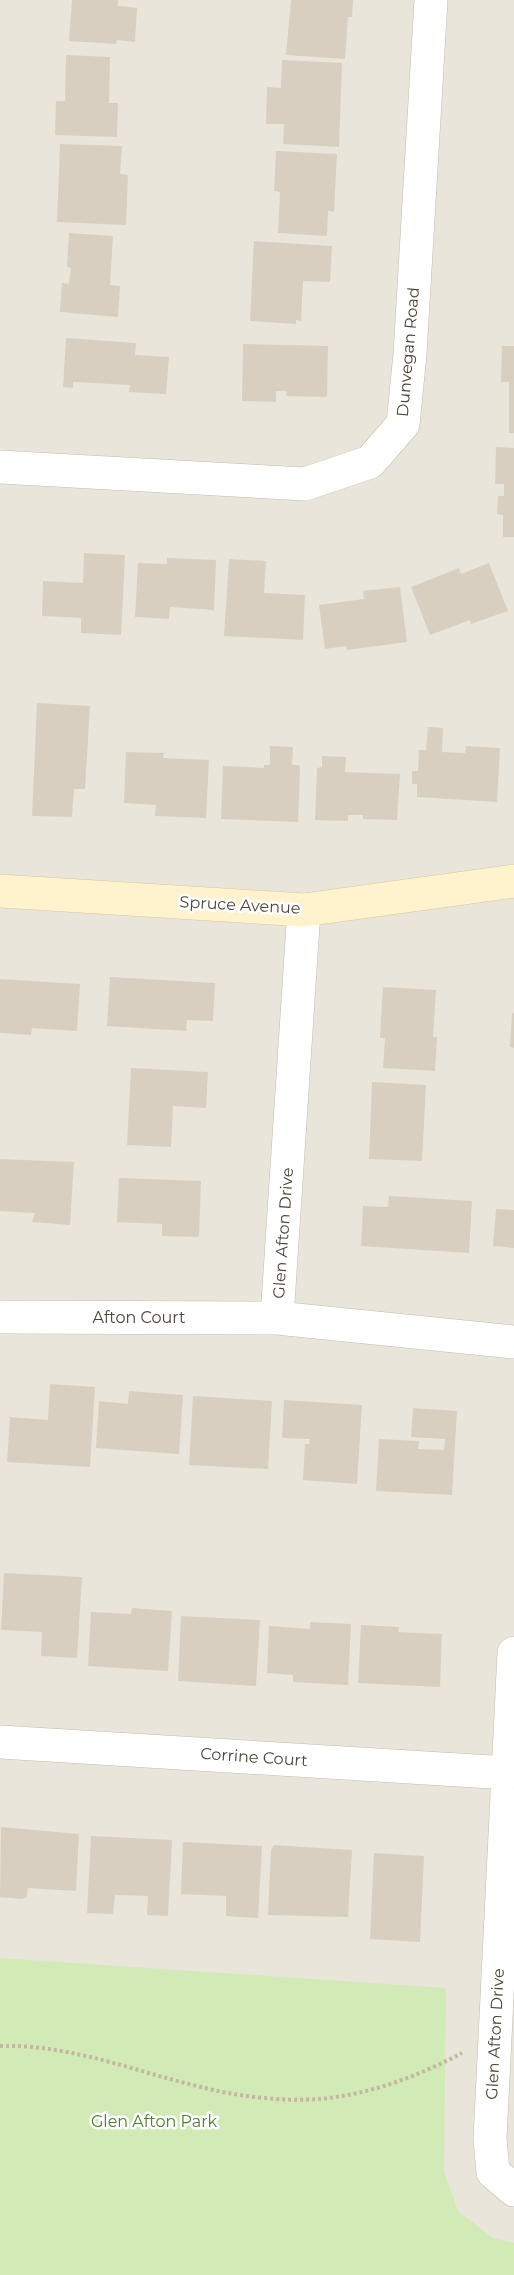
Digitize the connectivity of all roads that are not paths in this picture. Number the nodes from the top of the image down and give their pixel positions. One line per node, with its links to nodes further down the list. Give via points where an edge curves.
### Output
1 (431, 0): 2 (street, Dunvegan Road, via 403,424 370,462 305,484)
2 (0, 467)
3 (514, 881): 5 (street, Spruce Avenue)
4 (0, 891): 5 (street, Spruce Avenue)
5 (304, 910): 7 (street, Glen Afton Drive)
6 (0, 1317): 7 (street, Afton Court)
7 (277, 1318): 8 (street, Glen Afton Drive)
8 (514, 1342)
9 (514, 1653): 11 (street, Glen Afton Drive)
10 (0, 1742): 11 (street, Corrine Court)
11 (508, 1773): 12 (street, Glen Afton Drive, via 490,2139 493,2172)
12 (514, 2190)

